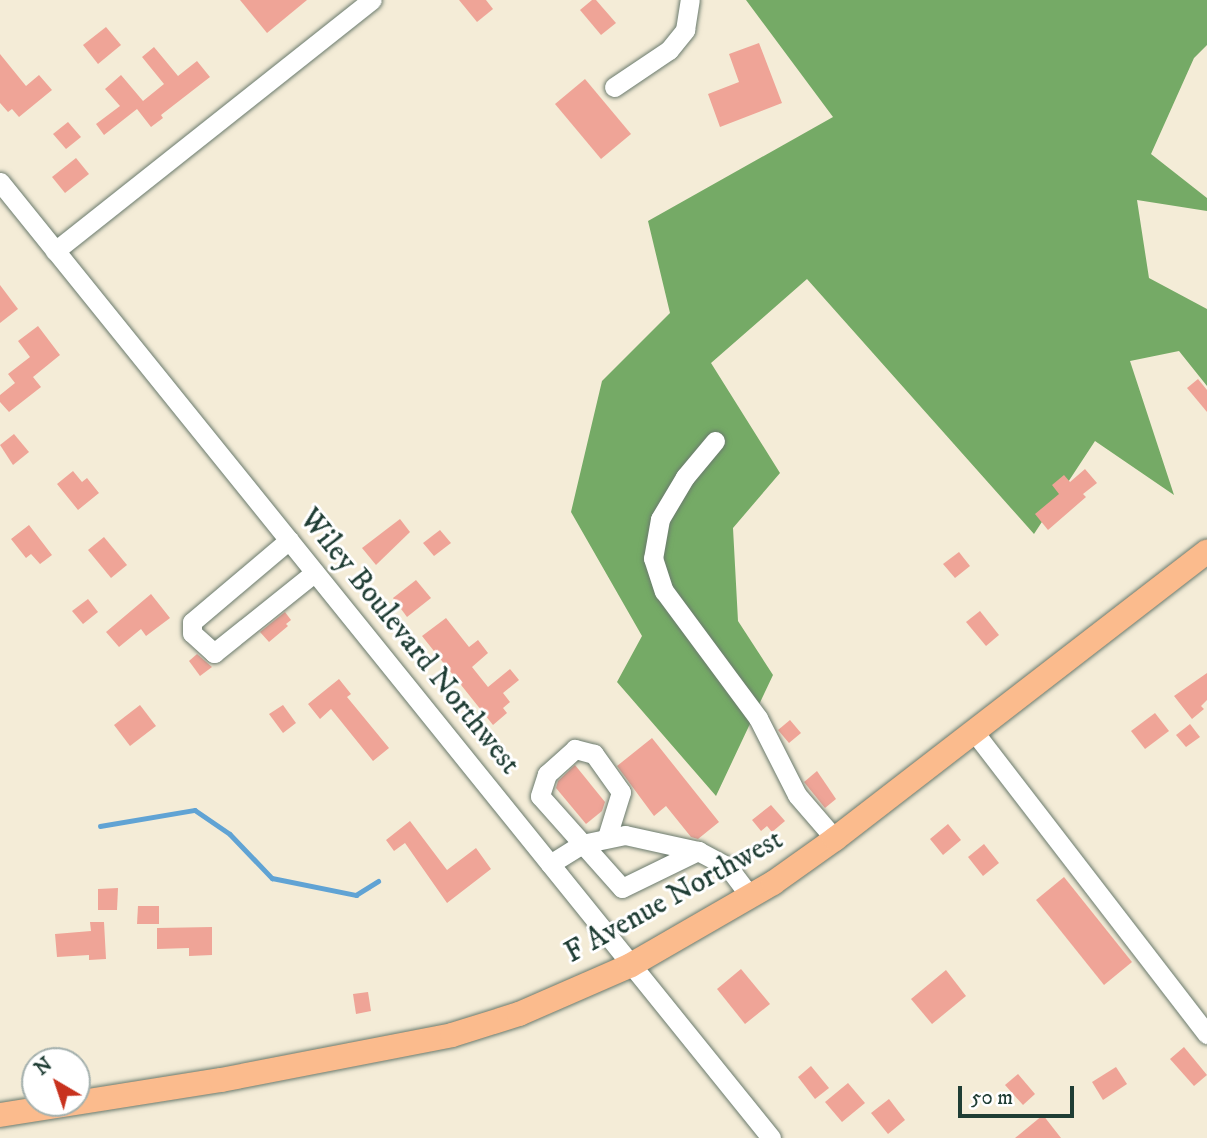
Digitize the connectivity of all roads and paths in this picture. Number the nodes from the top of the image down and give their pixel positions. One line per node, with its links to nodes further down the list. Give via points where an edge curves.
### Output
1 (372, 0): 5 (street)
2 (690, 0): 3 (street, via 685,30 669,50)
3 (614, 87)
4 (0, 183): 5 (street, Wiley Boulevard Northwest)
5 (55, 251): 7 (street, Wiley Boulevard Northwest)
6 (715, 441): 12 (street, via 685,477 660,519 653,558 664,591 758,718 797,795)
7 (289, 540): 9 (street, Wiley Boulevard Northwest); 9 (street, via 192,622 192,633 214,653)
8 (1207, 551): 10 (main road, F Avenue Northwest)
9 (315, 572): 15 (street, Wiley Boulevard Northwest)
10 (975, 733): 12 (main road, F Avenue Northwest); 18 (street)
11 (607, 837): 13 (street); 13 (street, via 621,792 594,754 575,749 547,774 540,796); 14 (street, via 625,835)
12 (835, 839): 16 (main road, F Avenue Northwest)
13 (582, 844): 14 (street, via 622,888); 15 (street)
14 (698, 851): 16 (street, via 728,867)
15 (550, 864): 17 (street, Wiley Boulevard Northwest)
16 (750, 896): 17 (main road, F Avenue Northwest)
17 (631, 965): 19 (main road, F Avenue Northwest, via 519,1014 452,1035 235,1078); 20 (street, Wiley Boulevard Northwest)
18 (1207, 1034)
19 (0, 1115)
20 (771, 1138)

